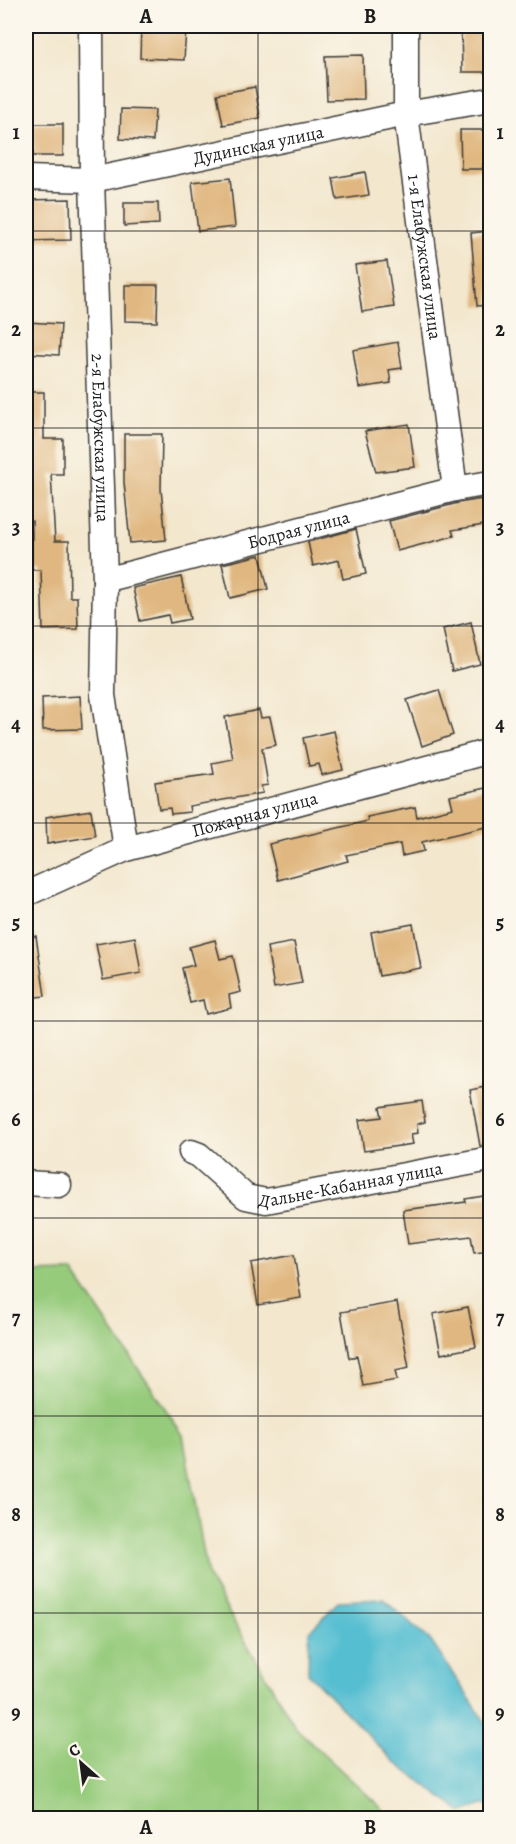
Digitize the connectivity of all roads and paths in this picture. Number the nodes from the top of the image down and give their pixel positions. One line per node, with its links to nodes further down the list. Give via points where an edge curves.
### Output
1 (91, 26): 6 (street, 2-я Елабужская улица)
2 (406, 26): 4 (street, 1-я Елабужская улица)
3 (490, 100): 4 (street, Дудинская улица)
4 (406, 114): 6 (street, Дудинская улица); 8 (street, 1-я Елабужская улица)
5 (26, 178): 6 (street, Дудинская улица)
6 (92, 180): 9 (street, 2-я Елабужская улица)
7 (490, 483): 8 (street, Бодрая улица)
8 (454, 489): 9 (street, Бодрая улица)
9 (105, 580): 11 (street, 2-я Елабужская улица, via 103,695)
10 (490, 751): 11 (street, Пожарная улица)
11 (126, 849): 12 (street, Пожарная улица)
12 (26, 894)
13 (191, 1152): 14 (street, Дальне-Кабанная улица, via 246,1197 266,1201)
14 (490, 1159)
15 (26, 1183): 16 (street)
16 (59, 1185)

